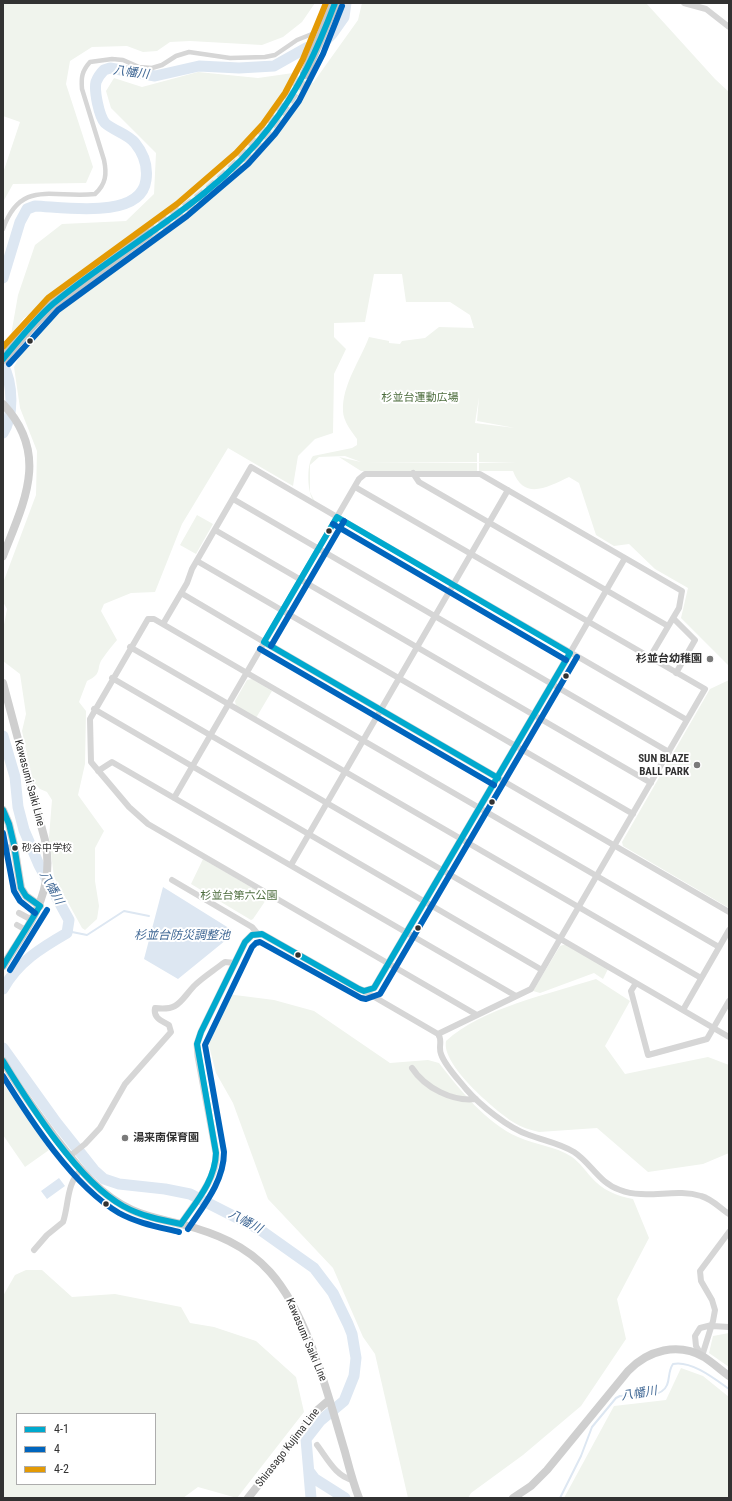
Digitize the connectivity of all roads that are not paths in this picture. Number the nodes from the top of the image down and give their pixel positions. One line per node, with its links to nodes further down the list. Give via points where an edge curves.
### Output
1 (329, 3): 6 (street, via 312,34 297,40 275,55 230,58 189,52 152,68 112,59 90,62 84,69 82,84 107,171 105,182 95,194 35,195 23,198 14,206)
2 (335, 3): 5 (highway)
3 (684, 3): 4 (street, via 706,9)
4 (729, 27)
5 (305, 74)
6 (3, 229)
7 (148, 234): 8 (highway, via 53,304)
8 (5, 357)
9 (3, 404): 19 (main road, via 23,433 28,450 30,477 24,503)
10 (413, 474): 11 (street, via 365,474); 12 (street, via 478,474); 15 (street, via 419,482)
11 (355, 486): 14 (street); 18 (street)
12 (508, 490): 15 (street); 20 (street)
13 (233, 499): 14 (street, via 251,467); 16 (street); 17 (street)
14 (337, 518): 17 (street); 23 (street)
15 (490, 523): 18 (street); 24 (street)
16 (215, 530): 21 (street); 22 (street)
17 (319, 549): 22 (street); 27 (street)
18 (472, 554): 23 (street); 29 (street)
19 (3, 556)
20 (625, 558): 24 (street); 28 (street, via 682,591)
21 (196, 561): 25 (street); 26 (street)
22 (301, 580): 26 (street); 34 (street)
23 (454, 585): 27 (street); 35 (street)
24 (606, 591): 29 (street); 31 (street)
25 (181, 593): 30 (street); 32 (street)
26 (283, 611): 32 (street); 40 (street)
27 (435, 616): 34 (street); 42 (street)
28 (673, 618): 31 (street); 38 (street, via 695,640)
29 (588, 622): 35 (street); 36 (street)
30 (163, 624): 33 (street, via 148,619); 37 (street)
31 (668, 626): 36 (street)
32 (264, 642): 37 (street); 45 (street)
33 (130, 647): 39 (street); 43 (street)
34 (417, 647): 40 (street); 46 (street)
35 (570, 653): 42 (street); 47 (street)
36 (650, 657): 38 (street)
37 (246, 673): 43 (street); 49 (street)
38 (676, 673): 47 (street, via 705,689)
39 (112, 678): 44 (street); 48 (street)
40 (399, 678): 45 (street); 50 (street)
41 (3, 683): 72 (main road, Kawasumi Saiki Line, via 45,840 48,861)
42 (552, 684): 46 (street); 51 (street)
43 (228, 704): 48 (street); 54 (street)
44 (94, 710): 52 (street); 53 (street, via 90,719 90,759)
45 (381, 710): 49 (street); 55 (street)
46 (534, 715): 50 (street); 56 (street)
47 (687, 720): 51 (street)
48 (210, 735): 52 (street); 58 (street)
49 (363, 741): 54 (street); 59 (street)
50 (516, 746): 55 (street); 61 (street)
51 (668, 752): 56 (street)
52 (192, 766): 57 (street); 62 (street)
53 (98, 771): 57 (street, via 112,762); 85 (street, via 148,824)
54 (345, 772): 58 (street); 63 (street)
55 (498, 778): 59 (street); 64 (street)
56 (651, 783): 61 (street)
57 (174, 798): 67 (street)
58 (327, 803): 62 (street); 68 (street)
59 (480, 809): 63 (street); 69 (street)
60 (3, 810): 65 (main road)
61 (633, 814): 64 (street)
62 (309, 834): 67 (street); 71 (street)
63 (462, 840): 68 (street); 73 (street)
64 (614, 845): 69 (street); 74 (street)
65 (14, 846): 66 (street); 72 (main road, via 22,888 26,896)
66 (3, 848)
67 (291, 865): 80 (street)
68 (444, 871): 71 (street); 82 (street)
69 (596, 876): 73 (street); 83 (street)
70 (172, 880): 81 (street, via 252,927)
71 (426, 902): 80 (street); 87 (street)
72 (40, 906): 76 (main road, Kawasumi Saiki Line)
73 (578, 908): 82 (street); 88 (street)
74 (729, 912)
75 (19, 913): 76 (street)
76 (32, 920): 78 (main road, Kawasumi Saiki Line)
77 (17, 924): 78 (street)
78 (26, 930): 86 (main road, Kawasumi Saiki Line)
79 (729, 930): 83 (street)
80 (407, 933): 85 (street); 91 (street)
81 (257, 934): 84 (street, via 248,938); 90 (street, via 267,936)
82 (560, 939): 87 (street); 89 (street)
83 (719, 947): 88 (street)
84 (234, 964): 101 (street, via 222,964 194,986 180,1004 172,1008 155,1008 157,1018 169,1025 171,1032 125,1084 108,1117 86,1144); 104 (street, via 201,1032 198,1044 216,1158 213,1173)
85 (389, 964): 90 (street, via 374,988); 94 (street)
86 (3, 966)
87 (542, 970): 91 (street, via 531,989)
88 (701, 978): 93 (street)
89 (636, 983): 93 (street); 95 (street, via 631,991 648,1055 707,1039)
90 (364, 991): 96 (street)
91 (516, 996): 94 (street)
92 (729, 1001): 95 (street)
93 (683, 1010): 95 (street)
94 (477, 1015): 96 (street)
95 (714, 1028): 97 (street)
96 (438, 1034): 100 (street, via 441,1038 440,1049 444,1060)
97 (729, 1037)
98 (3, 1061): 101 (main road, Kawasumi Saiki Line, via 24,1095)
99 (412, 1068): 100 (street, via 428,1085 458,1099)
100 (476, 1099): 103 (street, via 519,1131 555,1142 575,1153 613,1187 634,1194 695,1195 712,1201)
101 (72, 1155): 102 (main road, Kawasumi Saiki Line)
102 (81, 1170): 104 (main road, Kawasumi Saiki Line, via 96,1187 124,1206 144,1215); 106 (street, via 75,1176 68,1195 63,1222)
103 (729, 1214)
104 (184, 1221): 111 (main road, Kawasumi Saiki Line, via 245,1250 270,1272 293,1308 315,1357)
105 (729, 1232): 107 (street, via 700,1271 701,1281 714,1305)
106 (34, 1250)
107 (712, 1325): 108 (street); 109 (street); 109 (street, via 700,1328 695,1336 696,1346)
108 (729, 1327)
109 (702, 1356): 110 (main road); 116 (main road, via 671,1349 638,1361 540,1479)
110 (729, 1376)
111 (330, 1401): 113 (main road, Kawasumi Saiki Line); 114 (main road, Shirasago Kujima Line, via 314,1413)
112 (317, 1445): 113 (street, via 338,1474)
113 (353, 1480): 115 (main road, Kawasumi Saiki Line)
114 (248, 1498)
115 (359, 1498)
116 (512, 1498)

